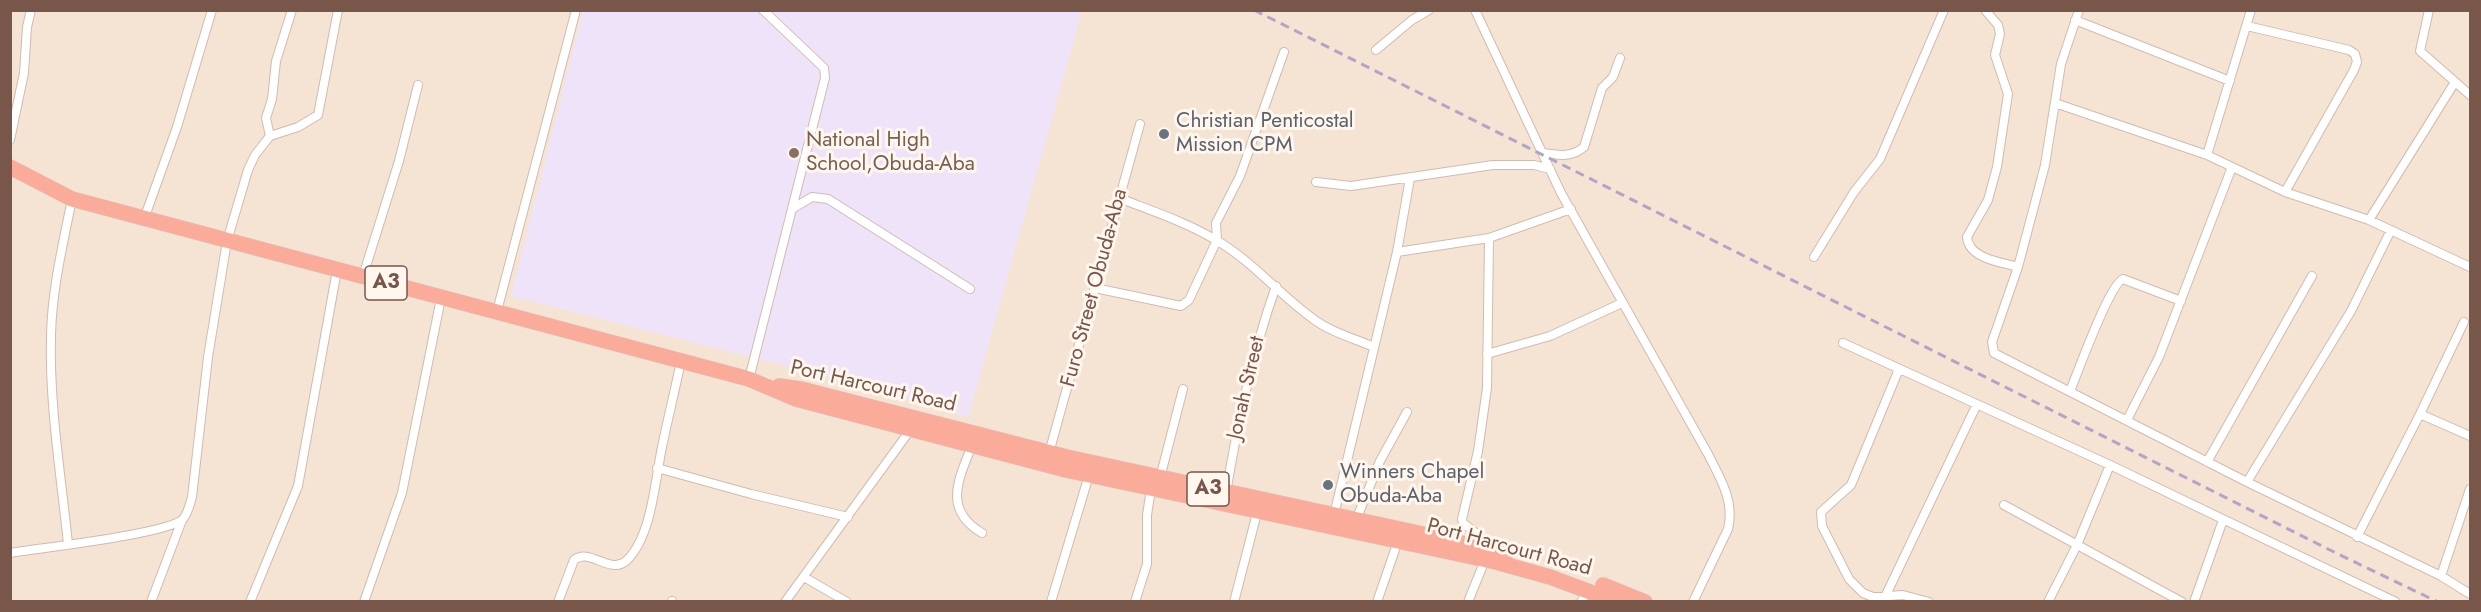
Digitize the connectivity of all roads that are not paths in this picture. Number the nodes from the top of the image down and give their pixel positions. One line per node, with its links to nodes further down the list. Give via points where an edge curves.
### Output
1 (31, 10): 26 (street, via 24,73)
2 (212, 10): 39 (street)
3 (291, 10): 25 (street, via 276,61 266,118)
4 (338, 10): 25 (street, via 318,115)
5 (576, 10): 58 (street)
6 (763, 10): 37 (street, via 824,68 825,78)
7 (1429, 10): 16 (street)
8 (1475, 10): 27 (street)
9 (1944, 10): 46 (street, via 1880,159 1854,192)
10 (1985, 10): 47 (street, via 1998,25 1995,55 2008,94 1988,200 1967,237 1972,250 1980,255)
11 (2079, 10): 14 (street)
12 (2251, 10): 15 (street)
13 (2429, 10): 20 (street, via 2420,51)
14 (2075, 20): 19 (street); 23 (street, via 2061,64)
15 (2247, 26): 19 (street); 34 (street, via 2349,50 2357,62)
16 (1376, 50)
17 (1284, 52): 43 (street, via 1240,176 1216,223)
18 (1620, 58): 27 (street, via 1602,88 1584,147 1561,156)
19 (2230, 81): 28 (street)
20 (2455, 82): 22 (street); 40 (street)
21 (418, 85): 50 (street)
22 (2470, 95)
23 (2055, 104): 28 (street); 47 (street, via 2045,165)
24 (1140, 124): 35 (street, Furo Street Obuda-Aba)
25 (270, 136): 44 (street, via 251,163)
26 (10, 140)
27 (1543, 153): 31 (street)
28 (2207, 155): 30 (street)
29 (10, 167): 36 (highway, A3)
30 (2232, 167): 34 (street); 56 (street)
31 (1550, 169): 32 (street, via 1493,165); 38 (street)
32 (1410, 178): 33 (street, via 1351,186); 45 (street)
33 (1316, 182)
34 (2285, 192): 40 (street)
35 (1119, 198): 43 (street); 53 (street, Furo Street Obuda-Aba)
36 (72, 199): 39 (highway, A3); 95 (street, via 57,274 51,334 53,397)
37 (792, 209): 54 (street, via 812,197 828,199); 65 (street)
38 (1570, 209): 42 (street); 57 (street)
39 (144, 219): 44 (highway, A3)
40 (2368, 220): 41 (street)
41 (2391, 230): 48 (street); 81 (street, via 2351,311)
42 (1489, 238): 45 (street); 62 (street)
43 (1217, 240): 52 (street); 53 (street, via 1185,305)
44 (227, 241): 49 (highway, A3); 89 (street, via 208,357 192,497)
45 (1397, 252): 61 (street)
46 (1814, 257)
47 (2018, 267): 68 (street, via 1992,342 1994,353)
48 (2470, 267)
49 (337, 270): 50 (highway, A3); 108 (street, via 298,486)
50 (363, 276): 55 (highway, A3)
51 (2312, 276): 77 (street)
52 (1276, 286): 61 (street, via 1324,326); 84 (street, Jonah Street, via 1239,417)
53 (1095, 288): 76 (street, Furo Street Obuda-Aba)
54 (970, 289)
55 (441, 298): 58 (highway, A3); 109 (street, via 402,493)
56 (2181, 301): 68 (street, via 2123,279 2118,281); 72 (street, via 2159,357)
57 (1622, 303): 62 (street, via 1569,329); 118 (street, via 1727,494 1731,518 1728,529)
58 (497, 311): 63 (highway, A3)
59 (2464, 322): 71 (street)
60 (1843, 343): 64 (street)
61 (1374, 347): 87 (street)
62 (1487, 354): 98 (street, via 1487,388 1478,451 1462,519 1477,534)
63 (681, 361): 65 (highway, A3); 79 (street)
64 (1899, 369): 69 (street); 105 (street, via 1851,485 1828,504 1820,518 1849,579)
65 (749, 379): 66 (highway, A3)
66 (767, 385): 73 (highway, Port Harcourt Road / A3, via 796,399); 76 (highway, Port Harcourt Road / A3, via 801,389)
67 (1183, 389): 82 (street)
68 (2070, 391): 72 (street)
69 (1977, 405): 78 (street); 103 (street)
70 (1407, 412): 90 (street, via 1380,460)
71 (2420, 414): 74 (street); 93 (street)
72 (2127, 420): 77 (street)
73 (911, 429): 75 (highway, Port Harcourt Road / A3); 88 (street)
74 (2470, 436)
75 (972, 445): 80 (highway, Port Harcourt Road / A3); 92 (street, via 956,495 966,519)
76 (1049, 453): 82 (highway, Port Harcourt Road / A3)
77 (2207, 462): 81 (street)
78 (2110, 465): 91 (street); 96 (street)
79 (657, 468): 88 (street); 110 (street, via 647,519 627,560 612,565 578,557)
80 (1089, 475): 82 (highway, Port Harcourt Road / A3); 112 (street)
81 (2247, 482): 93 (street)
82 (1156, 484): 84 (highway, Port Harcourt Road / A3); 86 (highway, Port Harcourt Road / A3); 113 (street, via 1147,515 1147,564)
83 (2470, 489): 99 (street)
84 (1226, 493): 87 (highway, Port Harcourt Road / A3)
85 (2004, 505): 96 (street)
86 (1257, 513): 94 (highway, Port Harcourt Road / A3); 114 (street)
87 (1334, 515): 90 (highway, Port Harcourt Road / A3)
88 (848, 517): 100 (street)
89 (182, 520): 95 (street); 107 (street)
90 (1356, 520): 98 (highway, Port Harcourt Road / A3)
91 (2223, 520): 122 (street); 123 (street)
92 (982, 533)
93 (2357, 537): 99 (street)
94 (1398, 541): 98 (highway, Port Harcourt Road / A3); 115 (street)
95 (68, 544): 97 (street)
96 (2077, 545): 120 (street); 121 (street)
97 (10, 553)
98 (1482, 554): 102 (highway, Port Harcourt Road / A3, via 1550,577); 104 (highway, Port Harcourt Road / A3, via 1554,567); 116 (street)
99 (2441, 576): 101 (street)
100 (804, 577): 106 (street); 111 (street)
101 (2470, 594)
102 (1585, 596): 104 (highway, Port Harcourt Road / A3)
103 (1885, 597): 105 (street); 119 (street, via 1903,595)
104 (1623, 599): 117 (highway, Port Harcourt Road / A3)
105 (1867, 599)
106 (788, 600)
107 (151, 602)
108 (250, 602)
109 (364, 602)
110 (558, 602)
111 (847, 602)
112 (1051, 602)
113 (1135, 602)
114 (1234, 602)
115 (1377, 602)
116 (1468, 602)
117 (1646, 602)
118 (1693, 602)
119 (1929, 602)
120 (2048, 602)
121 (2182, 602)
122 (2194, 602)
123 (2396, 602)

